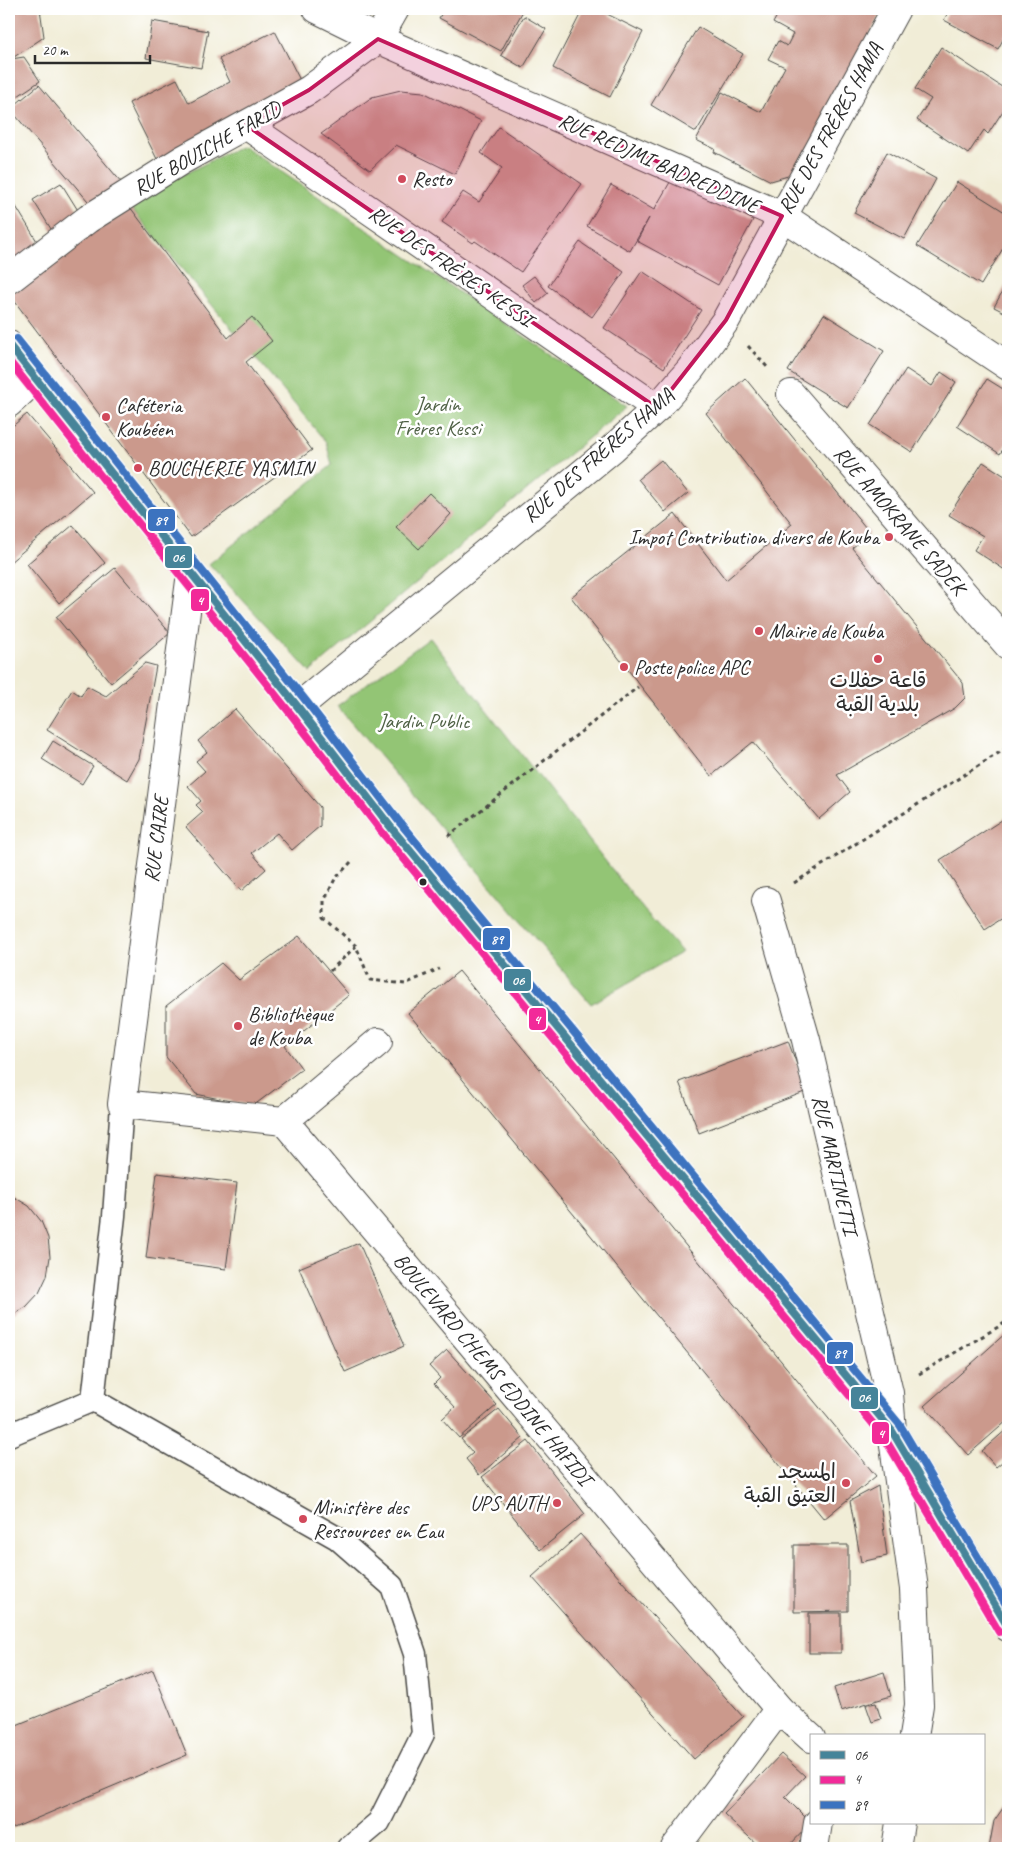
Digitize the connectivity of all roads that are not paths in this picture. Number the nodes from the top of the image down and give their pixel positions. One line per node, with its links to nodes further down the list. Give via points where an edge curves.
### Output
1 (317, 9): 4 (street, RUE REDJMI BADREDDINE)
2 (395, 9): 4 (street, RUE BOUICHE FARID)
3 (896, 9): 6 (street, RUE DES FRÈRES HAMA)
4 (378, 40): 5 (street, RUE BOUICHE FARID, via 310,90); 6 (street, RUE REDJMI BADREDDINE)
5 (246, 125): 7 (street, RUE BOUICHE FARID, via 182,160 88,219); 13 (street, RUE DES FRÈRES KESSI)
6 (782, 216): 9 (street, RUE REDJMI BADREDDINE); 13 (street, RUE DES FRÈRES HAMA, via 726,320 690,370)
7 (9, 280)
8 (9, 346): 10 (street)
9 (1008, 366)
10 (36, 379): 12 (street); 14 (street)
11 (791, 394): 15 (street, RUE AMOKRANE SADEK)
12 (9, 403)
13 (657, 408): 16 (street, RUE DES FRÈRES HAMA)
14 (191, 573): 16 (street); 19 (street, RUE CAIRE)
15 (1008, 645)
16 (298, 707): 22 (street, via 393,830)
17 (766, 901): 22 (street, RUE MARTINETTI, via 806,1040 889,1393)
18 (378, 1042): 20 (street)
19 (122, 1104): 20 (street); 21 (lane, via 114,1216)
20 (284, 1121): 25 (street, BOULEVARD CHEMS EDDINE HAFIDI)
21 (93, 1400): 23 (lane); 30 (lane, via 337,1538 392,1586 415,1654 423,1734 379,1822)
22 (892, 1431): 24 (street); 26 (street, RUE MARTINETTI, via 914,1589 919,1705)
23 (9, 1435)
24 (1008, 1627)
25 (779, 1709): 27 (street, BOULEVARD CHEMS EDDINE HAFIDI); 31 (street)
26 (914, 1734)
27 (810, 1736)
28 (818, 1824): 32 (street)
29 (900, 1824): 33 (street)
30 (348, 1848)
31 (674, 1848)
32 (814, 1848)
33 (896, 1848)

